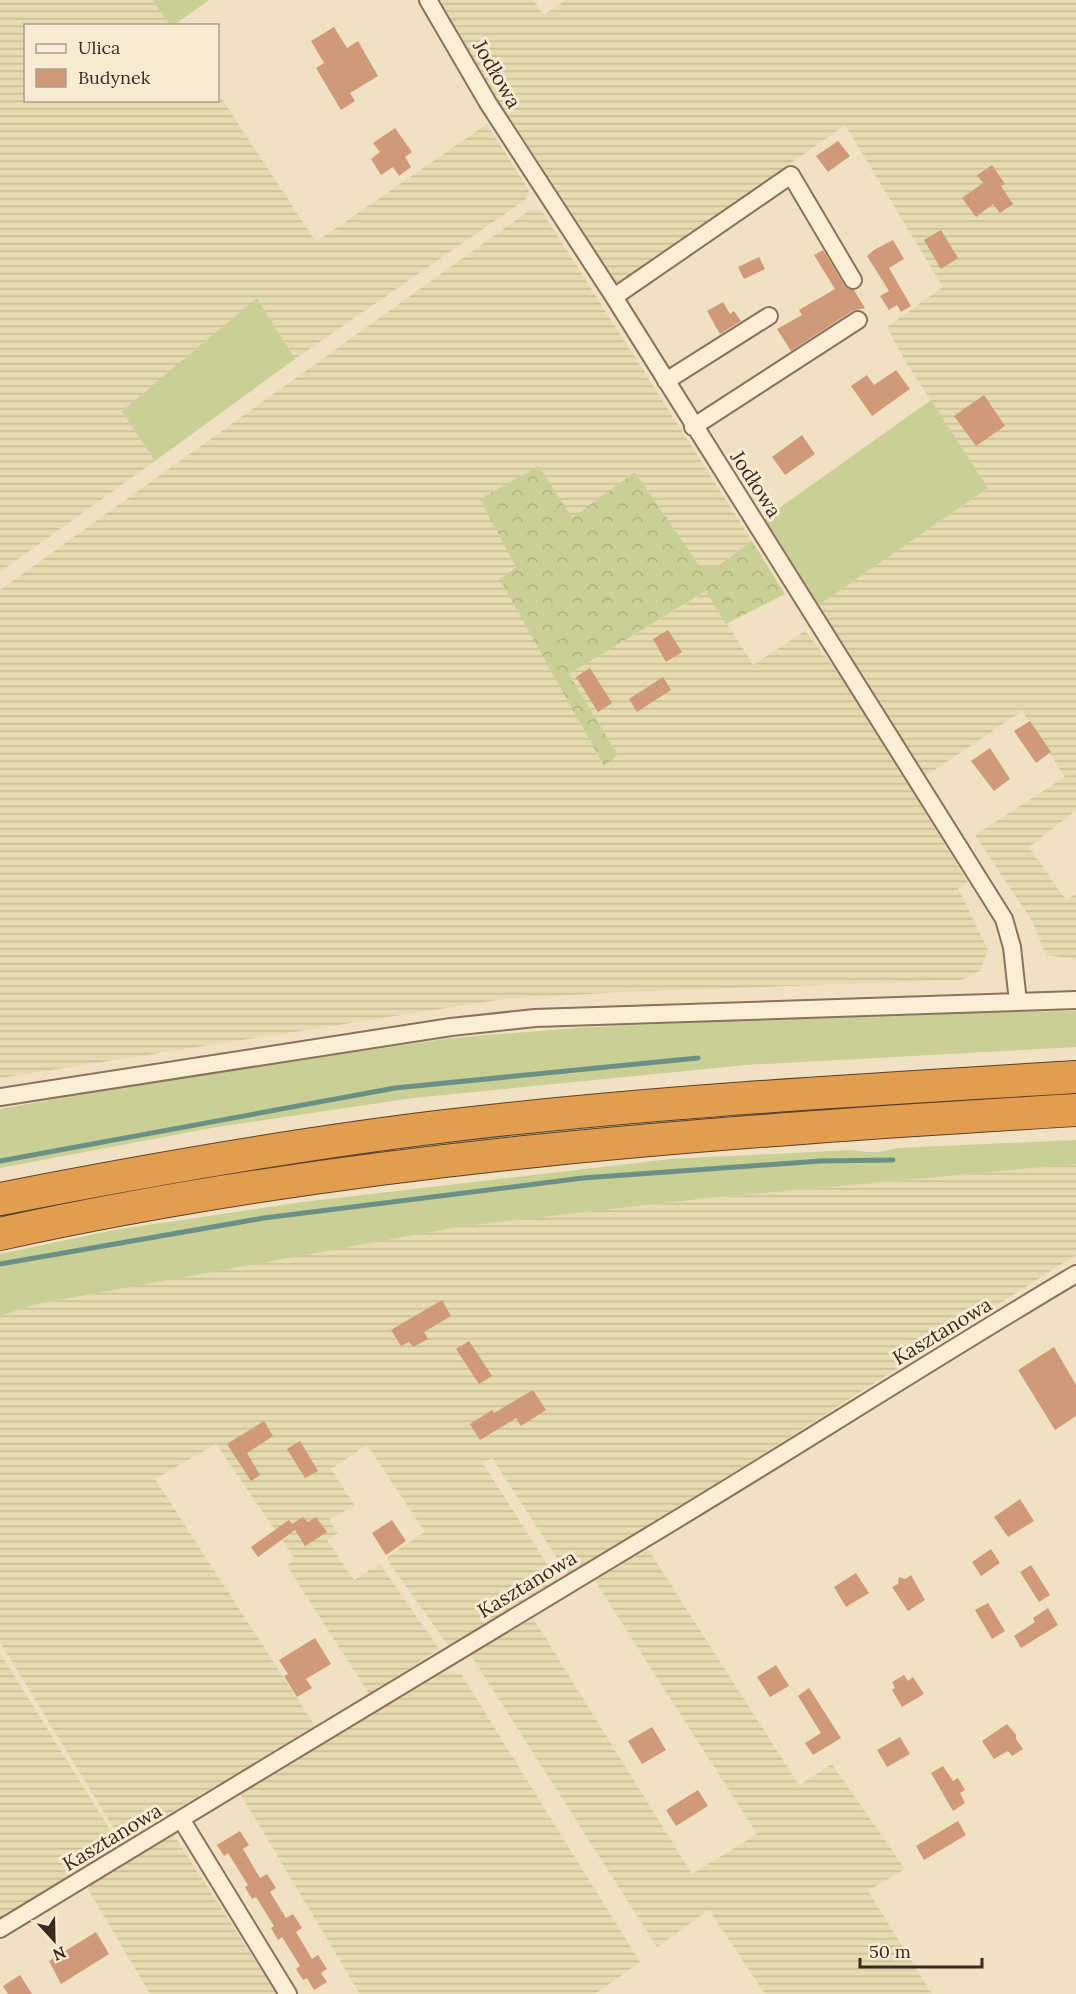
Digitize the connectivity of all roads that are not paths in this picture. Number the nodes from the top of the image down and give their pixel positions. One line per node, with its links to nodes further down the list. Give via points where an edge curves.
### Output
1 (428, 0): 3 (street, Jodłowa, via 488,103)
2 (853, 280): 3 (street, via 790,175)
3 (614, 297): 6 (street, Jodłowa)
4 (769, 316): 6 (street)
5 (858, 320): 7 (street)
6 (666, 381): 7 (street, Jodłowa)
7 (693, 427): 9 (street, Jodłowa, via 1004,919 1012,947)
8 (1076, 1000): 9 (street)
9 (1018, 1002): 11 (street, via 535,1018 452,1027)
10 (1076, 1077): 13 (highway, via 618,1108 447,1126 208,1160)
11 (0, 1097)
12 (1076, 1110): 14 (highway, via 692,1136 449,1159 271,1184)
13 (0, 1199)
14 (0, 1234)
15 (1076, 1274): 16 (street, Kasztanowa)
16 (182, 1820): 17 (street, Kasztanowa); 18 (street)
17 (0, 1929)
18 (288, 1994)

